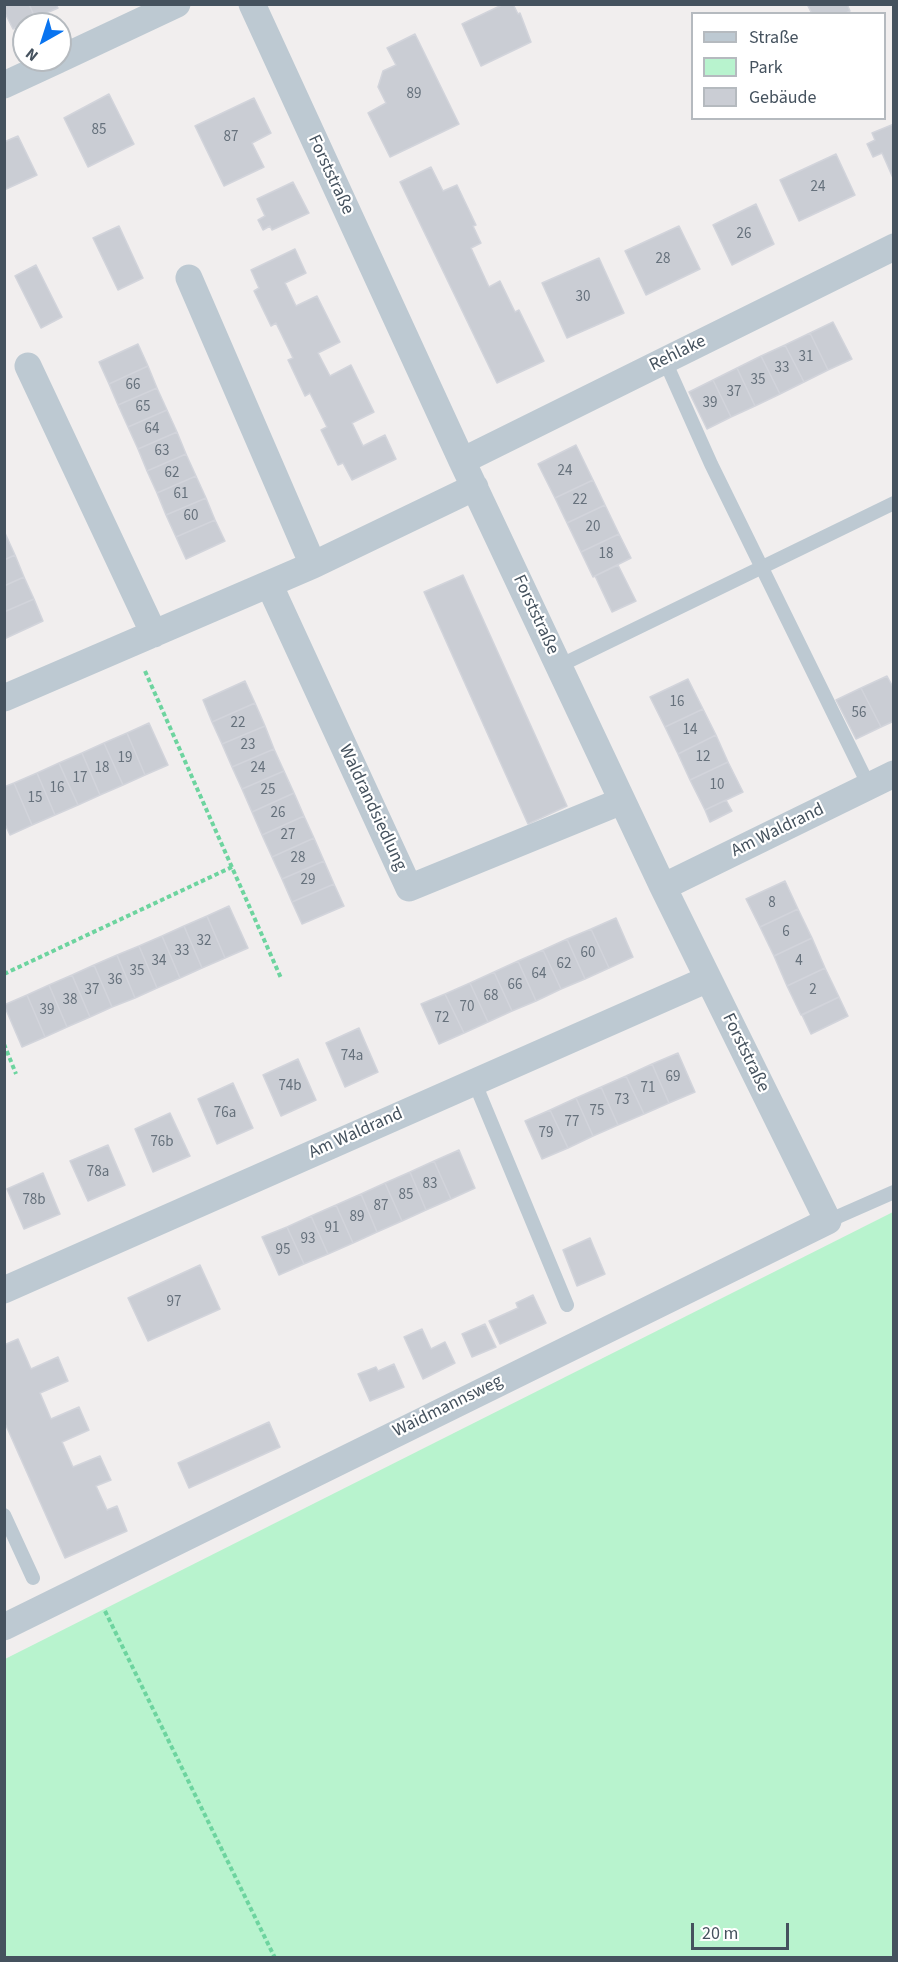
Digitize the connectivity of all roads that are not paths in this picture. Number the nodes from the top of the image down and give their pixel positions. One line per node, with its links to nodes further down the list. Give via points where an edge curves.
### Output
1 (177, 4): 3 (street)
2 (252, 4): 10 (street, Forststraße)
3 (72, 54)
4 (33, 72): 5 (street)
5 (4, 85)
6 (894, 248): 8 (street, Rehlake)
7 (189, 278): 13 (street)
8 (665, 361): 10 (street, Rehlake); 14 (lane)
9 (28, 366): 16 (street)
10 (462, 461): 11 (street, Forststraße)
11 (475, 487): 13 (street); 17 (street, Forststraße)
12 (894, 503): 14 (lane)
13 (313, 565): 15 (street)
14 (761, 567): 17 (lane); 20 (lane)
15 (269, 584): 16 (street); 21 (street, Waldrandsiedlung, via 409,888)
16 (143, 638): 18 (street)
17 (559, 666): 21 (street, Forststraße)
18 (4, 698)
19 (894, 774): 20 (street, Am Waldrand)
20 (868, 786): 22 (street, Am Waldrand)
21 (622, 801): 22 (street, Forststraße)
22 (663, 887): 23 (street, Forststraße)
23 (708, 979): 24 (street, Am Waldrand); 26 (street, Forststraße)
24 (474, 1081): 27 (street, Am Waldrand); 28 (lane)
25 (894, 1192): 26 (lane, Waidmannsweg)
26 (828, 1221): 31 (street, Waidmannsweg)
27 (4, 1290)
28 (567, 1305)
29 (4, 1515): 30 (lane)
30 (33, 1578)
31 (4, 1627)

